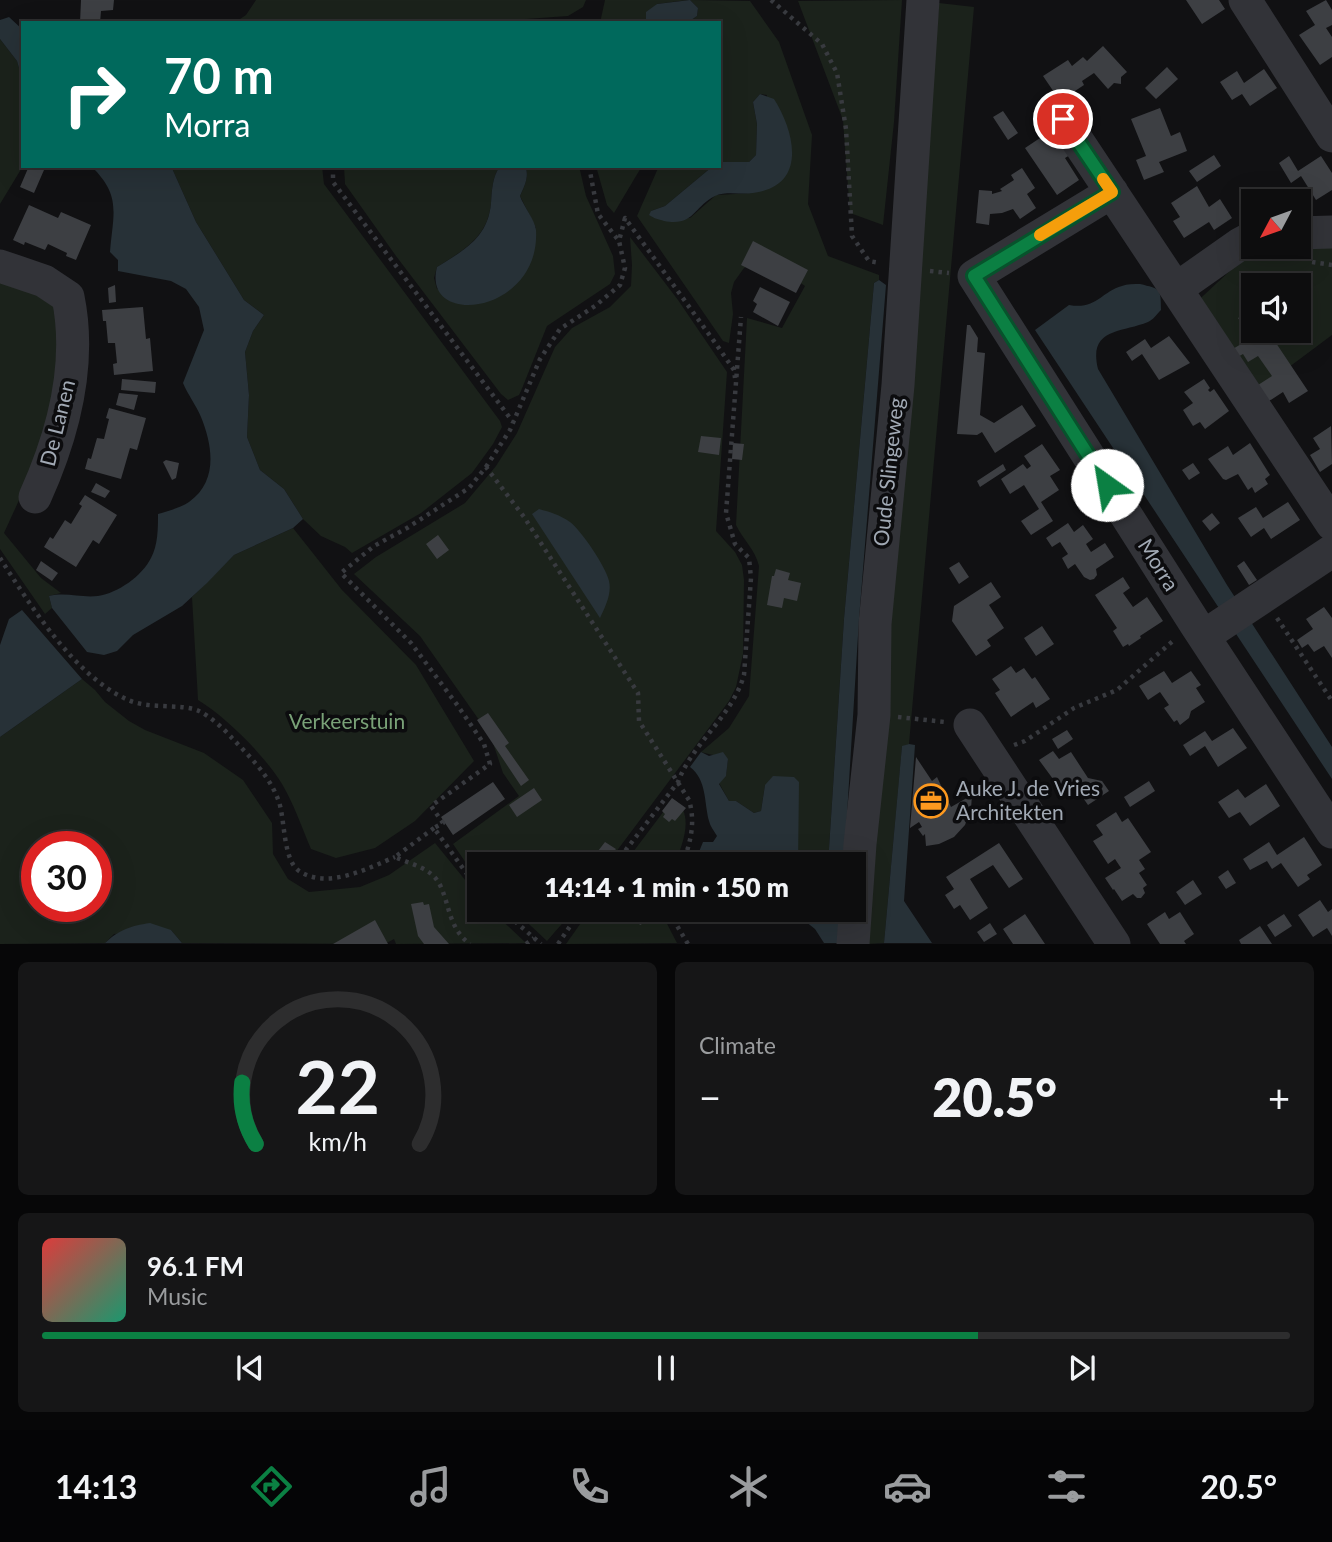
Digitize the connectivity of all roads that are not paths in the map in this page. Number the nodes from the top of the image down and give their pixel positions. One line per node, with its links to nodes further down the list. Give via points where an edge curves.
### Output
1 (923, 0): 17 (street, Oude Slingeweg, via 898,385 875,624 874,715)
2 (1245, 0): 4 (street)
3 (1063, 119): 5 (street)
4 (1332, 136)
5 (1112, 192): 10 (street); 14 (street, Morra, via 974,276)
6 (1332, 232): 7 (street)
7 (1311, 233)
8 (1241, 243): 10 (street)
9 (0, 266): 11 (street, De Lanen, via 44,281 68,298 73,321 71,378 61,425)
10 (1176, 289): 12 (street)
11 (35, 497)
12 (1332, 524)
13 (1332, 551): 14 (street)
14 (1207, 629): 16 (street, Morra)
15 (970, 725): 18 (street)
16 (1332, 832)
17 (853, 943)
18 (1114, 943)

